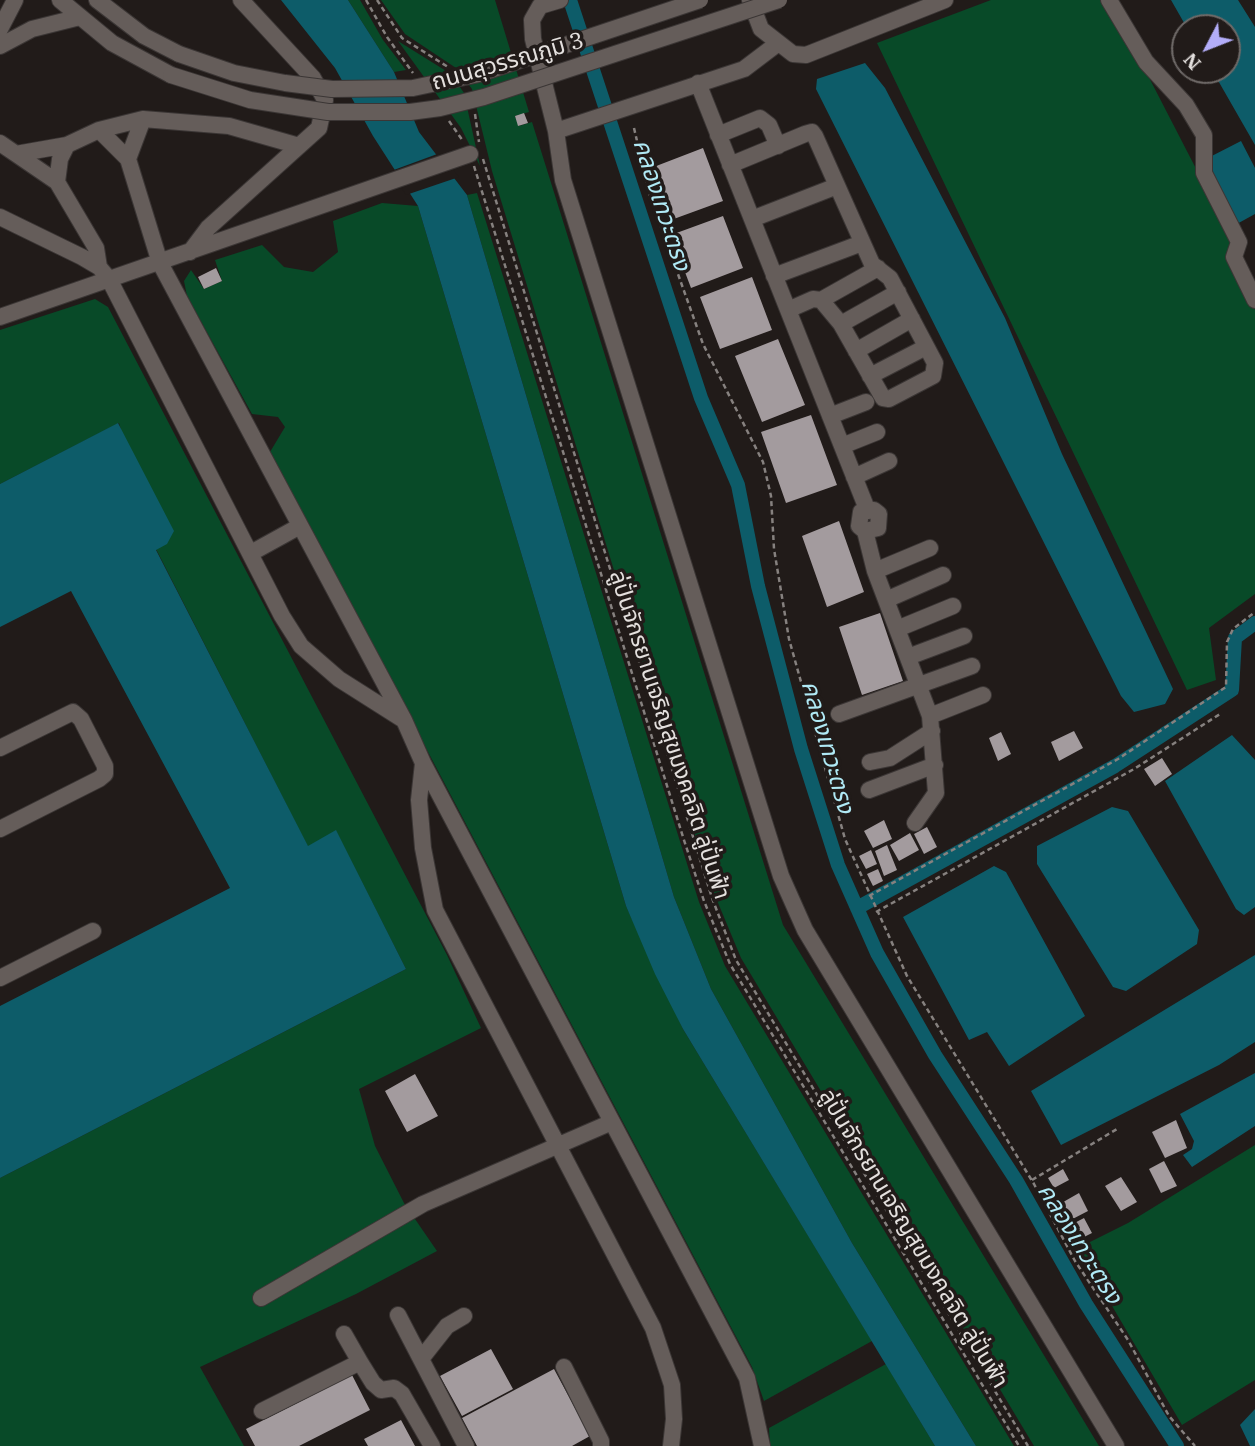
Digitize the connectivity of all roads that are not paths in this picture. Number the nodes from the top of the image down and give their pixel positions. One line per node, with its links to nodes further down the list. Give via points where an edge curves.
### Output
1 (15, 0): 12 (street)
2 (60, 0): 11 (street, ถนนสุวรรณภูมิ 3)
3 (97, 0): 5 (street, ถนนสุวรรณภูมิ 3, bridge, via 144,36 180,54 234,73 332,89 413,88 479,74)
4 (241, 0): 22 (street, via 313,78 324,100 319,128)
5 (700, 0)
6 (750, 0): 13 (street, via 761,29)
7 (779, 0): 11 (street, ถนนสุวรรณภูมิ 3, bridge, via 484,97 397,113 328,112 250,100 171,75 112,43)
8 (945, 0): 13 (street, via 806,55 793,54)
9 (1109, 0): 40 (street, via 1146,62 1186,105 1204,135 1204,173 1239,242 1234,257)
10 (553, 2): 18 (street, via 535,11 533,39)
11 (80, 18): 14 (street, via 33,29)
12 (0, 29)
13 (778, 44): 15 (street, via 744,69)
14 (0, 46)
15 (698, 83): 18 (street); 19 (street)
16 (143, 118): 17 (street); 22 (street, via 229,126); 26 (street)
17 (99, 130): 21 (street); 26 (street)
18 (556, 131): 94 (street, via 563,180 781,876 805,930)
19 (718, 135): 23 (street, via 760,118 769,125); 27 (street)
20 (0, 143): 24 (street)
21 (67, 145): 24 (street); 28 (street)
22 (299, 146): 33 (street, via 208,229)
23 (778, 146): 27 (street); 29 (street, via 812,132)
24 (16, 154): 28 (street)
25 (462, 158): 33 (street)
26 (128, 159): 34 (street)
27 (730, 165): 31 (street)
28 (57, 182): 36 (street, via 96,248)
29 (837, 186): 31 (street); 32 (street)
30 (0, 217): 36 (street)
31 (752, 219): 37 (street)
32 (862, 243): 35 (street); 37 (street)
33 (190, 252): 34 (street)
34 (160, 263): 36 (street); 54 (street)
35 (878, 268): 38 (street); 39 (street)
36 (104, 273): 42 (street); 56 (street)
37 (774, 276): 41 (street)
38 (898, 292): 43 (street); 44 (street)
39 (821, 300): 41 (street); 44 (street)
40 (1255, 300)
41 (788, 310): 49 (street)
42 (0, 317)
43 (912, 319): 45 (street); 46 (street)
44 (841, 324): 46 (street)
45 (926, 346): 47 (street); 47 (street, via 934,363 933,376 888,399)
46 (856, 351): 47 (street)
47 (870, 376)
48 (866, 402): 49 (street)
49 (830, 416): 51 (street)
50 (877, 432): 51 (street)
51 (842, 446): 53 (street)
52 (889, 461): 53 (street)
53 (854, 477): 57 (street, via 867,509 858,519)
54 (300, 526): 56 (street); 68 (street)
55 (930, 548): 57 (street)
56 (251, 553): 68 (street, via 282,615 313,659)
57 (875, 572): 59 (street)
58 (943, 575): 59 (street)
59 (886, 600): 61 (street)
60 (953, 606): 61 (street)
61 (897, 628): 63 (street)
62 (964, 636): 63 (street)
63 (908, 657): 65 (street)
64 (972, 666): 65 (street)
65 (918, 686): 67 (street); 69 (street)
66 (983, 695): 69 (street)
67 (839, 714)
68 (404, 720): 72 (street)
69 (931, 723): 71 (street, via 890,758); 73 (street)
70 (0, 748): 76 (street, via 73,712 105,766 99,779)
71 (870, 762)
72 (423, 763): 79 (street); 80 (street, via 419,800 435,910)
73 (935, 765): 74 (street); 75 (street, via 936,793)
74 (869, 790)
75 (915, 824)
76 (0, 829)
77 (93, 931): 78 (street)
78 (0, 978)
79 (612, 1122): 80 (street); 93 (street, via 747,1378)
80 (556, 1144): 81 (street, via 423,1204); 92 (street, via 633,1286 663,1353 672,1385)
81 (261, 1298)
82 (398, 1315): 85 (street)
83 (464, 1316): 85 (street, via 447,1326)
84 (344, 1334): 86 (street)
85 (421, 1359): 90 (street)
86 (360, 1362): 88 (street); 89 (street, via 373,1384 402,1394)
87 (564, 1367): 91 (street)
88 (262, 1411)
89 (432, 1446)
90 (466, 1446)
91 (601, 1446)
92 (671, 1446)
93 (762, 1446)
94 (1116, 1446)

